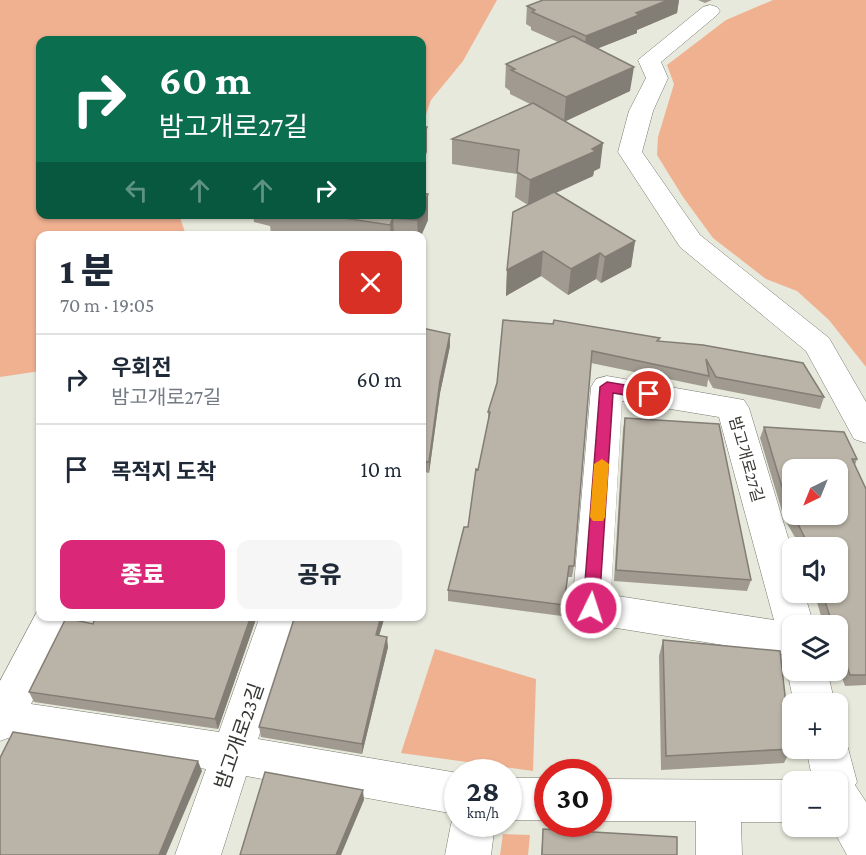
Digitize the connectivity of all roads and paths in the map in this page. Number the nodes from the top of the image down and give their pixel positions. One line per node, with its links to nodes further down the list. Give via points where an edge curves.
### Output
1 (710, 11): 2 (street, via 649,60 657,78 641,111 630,153 690,240 818,345)
2 (866, 431)
3 (792, 615): 6 (street, 밤고개로27길, via 733,408 607,387 591,608)
4 (52, 621): 7 (street)
5 (277, 621): 8 (street, 밤고개로23길)
6 (782, 637)
7 (1, 720): 8 (street)
8 (232, 754): 9 (street); 16 (street, 밤고개로23길)
9 (444, 792)
10 (612, 800): 12 (street)
11 (782, 801): 12 (street)
12 (718, 802): 18 (street)
13 (848, 805): 15 (street)
14 (471, 837): 17 (street)
15 (866, 844)
16 (198, 855)
17 (468, 855)
18 (719, 855)

